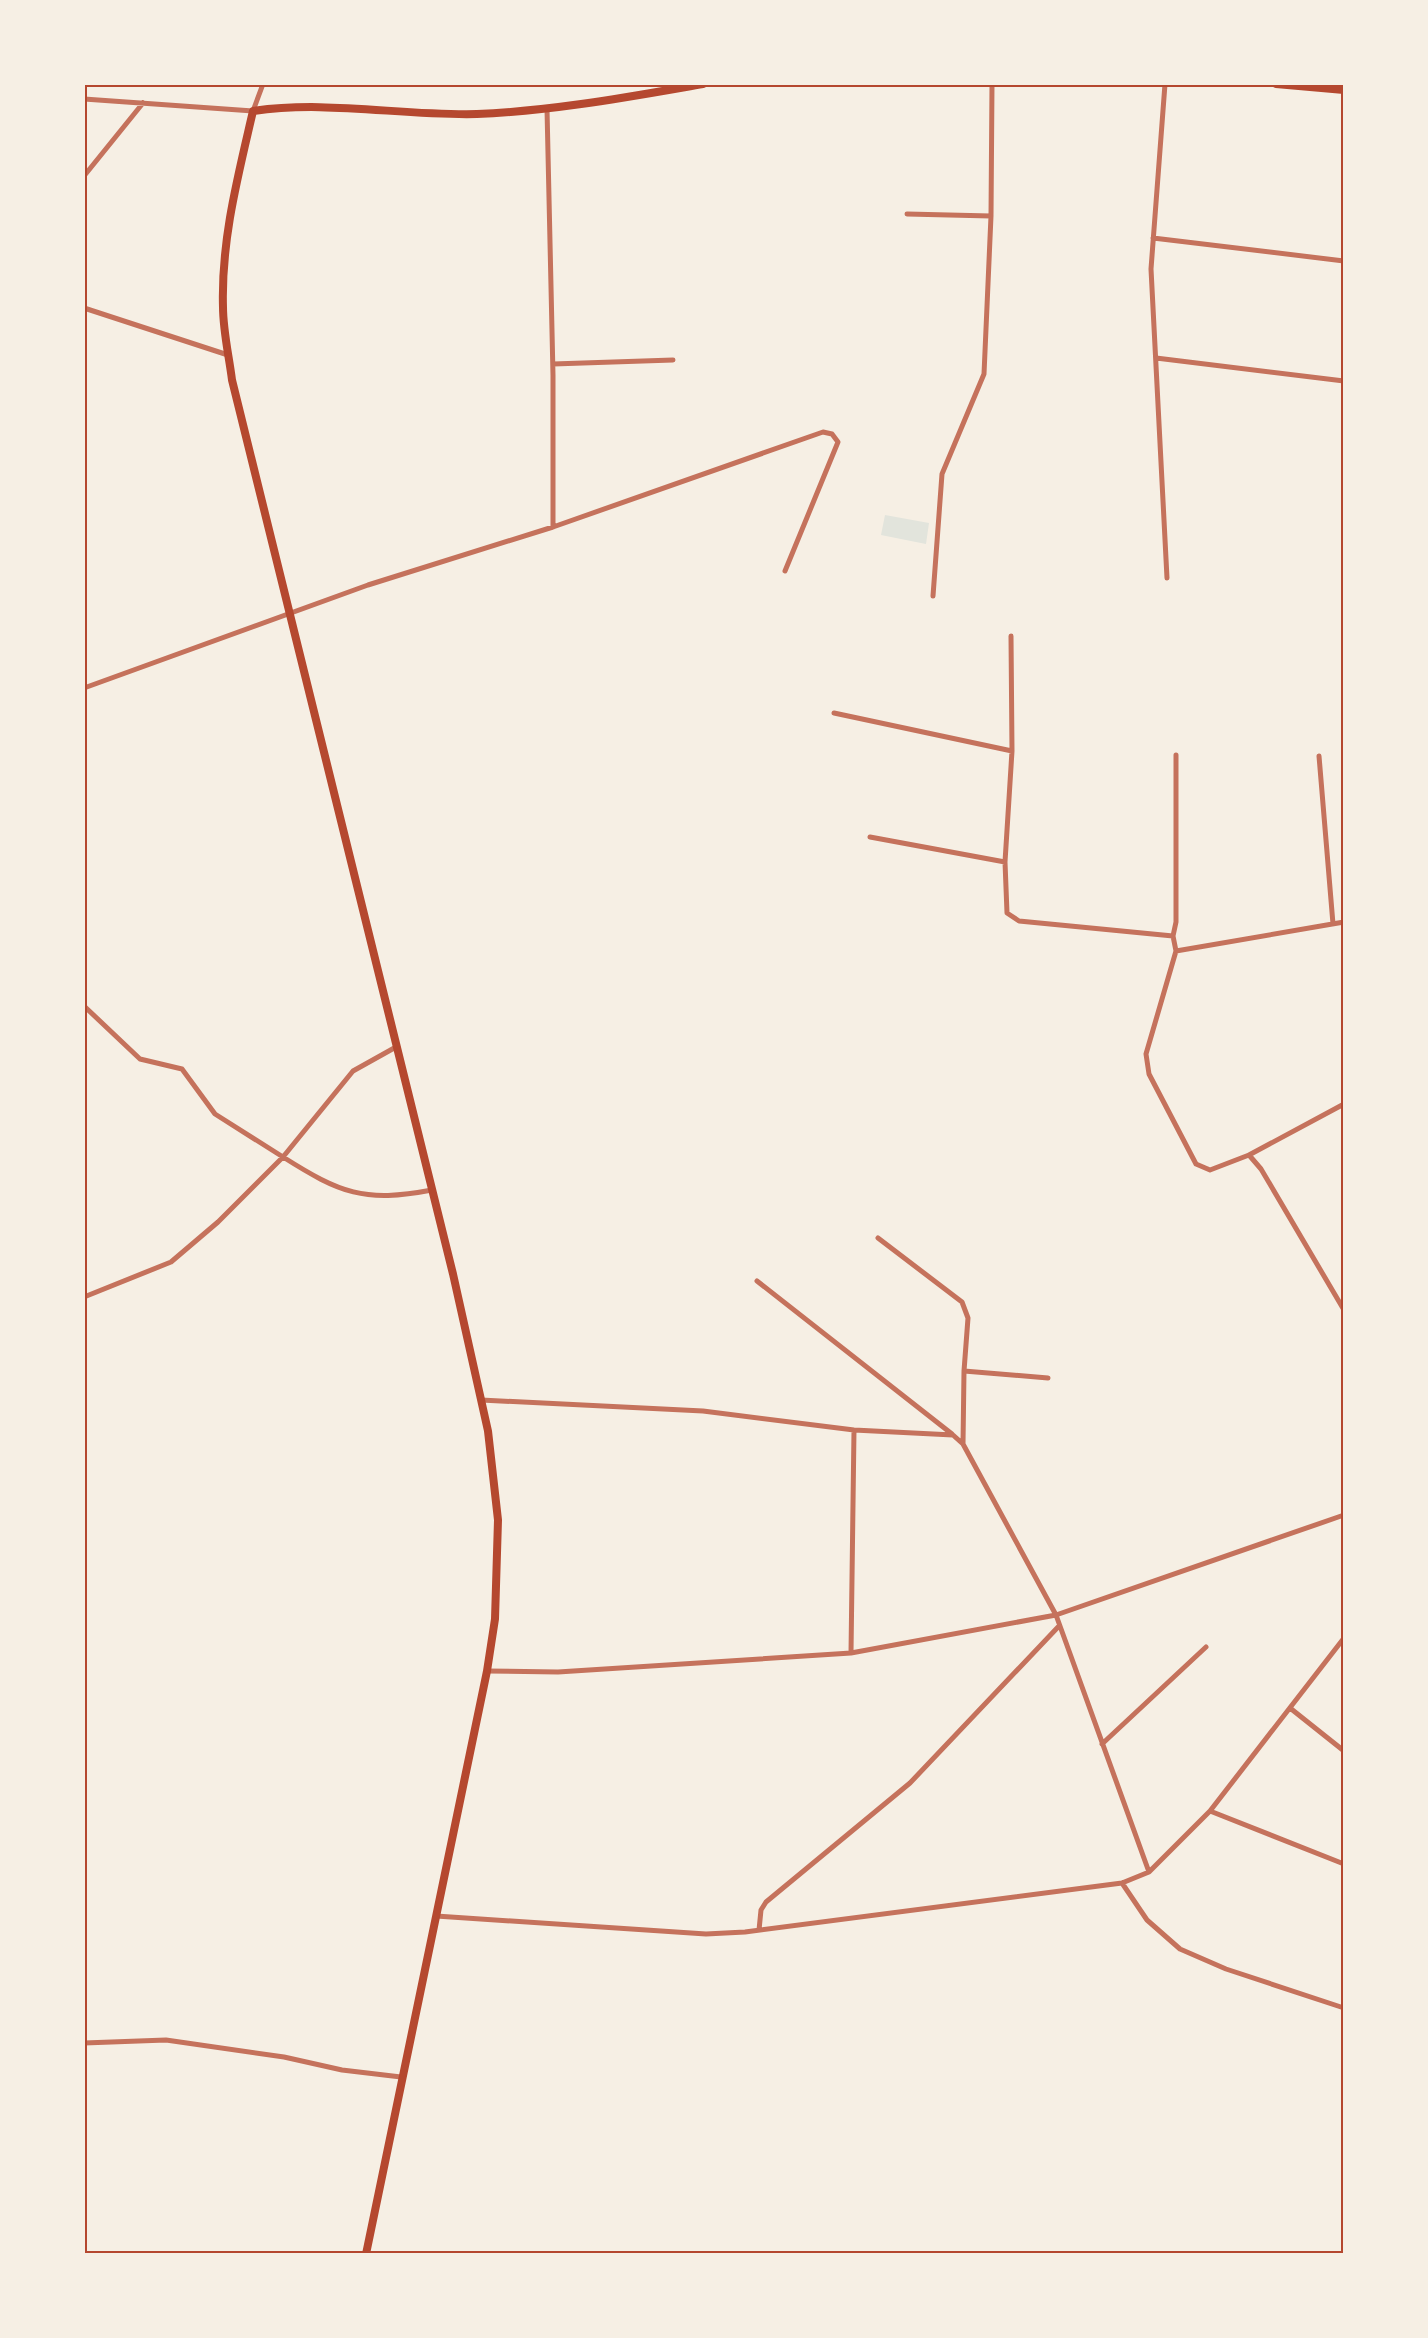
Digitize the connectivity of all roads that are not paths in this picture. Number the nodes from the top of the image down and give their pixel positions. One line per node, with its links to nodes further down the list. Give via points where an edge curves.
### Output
1 (263, 84): 10 (street)
2 (704, 84): 9 (main road)
3 (992, 84): 13 (street)
4 (1164, 84): 14 (street)
5 (1276, 84): 6 (main road)
6 (1344, 90)
7 (84, 99): 8 (street)
8 (143, 103): 10 (street); 11 (street)
9 (547, 109): 10 (main road, via 475,114 301,106); 20 (street)
10 (253, 111): 17 (main road, via 228,217 223,267)
11 (84, 176)
12 (907, 214): 13 (street)
13 (991, 216): 25 (street, via 984,374 942,474)
14 (1153, 238): 15 (street); 18 (street)
15 (1344, 261)
16 (84, 309): 17 (street)
17 (228, 354): 26 (main road)
18 (1155, 358): 21 (street); 24 (street)
19 (673, 360): 20 (street)
20 (553, 364): 22 (street)
21 (1344, 381)
22 (553, 528): 23 (street, via 823,432 832,434 838,442); 26 (street, via 368,585)
23 (785, 571)
24 (1167, 578)
25 (933, 596)
26 (289, 614): 28 (street); 40 (main road)
27 (1011, 636): 30 (street)
28 (84, 688)
29 (834, 713): 30 (street)
30 (1012, 751): 34 (street)
31 (1176, 755): 37 (street)
32 (1319, 756): 36 (street)
33 (870, 837): 34 (street)
34 (1005, 862): 37 (street, via 1007,913 1019,921)
35 (1344, 922): 36 (street)
36 (1333, 924): 38 (street)
37 (1173, 936): 38 (street)
38 (1176, 951): 42 (street, via 1146,1054 1149,1074 1196,1164 1210,1170)
39 (84, 1006): 43 (street, via 140,1059 182,1069 214,1114)
40 (396, 1047): 43 (street, via 353,1071); 44 (main road)
41 (1344, 1104): 42 (street)
42 (1249, 1155): 48 (street, via 1261,1168)
43 (283, 1157): 44 (street, via 346,1192 394,1198); 47 (street, via 171,1262)
44 (432, 1190): 51 (main road)
45 (878, 1238): 49 (street, via 962,1302 968,1318)
46 (757, 1281): 53 (street)
47 (84, 1297)
48 (1344, 1311)
49 (964, 1371): 50 (street); 54 (street)
50 (1048, 1378)
51 (481, 1400): 52 (street, via 703,1411); 61 (main road, via 498,1520 495,1619)
52 (854, 1430): 53 (street); 60 (street)
53 (953, 1435): 54 (street)
54 (963, 1444): 56 (street)
55 (1344, 1515): 56 (street)
56 (1056, 1615): 57 (street); 60 (street)
57 (1059, 1626): 63 (street); 70 (street, via 910,1783 766,1902)
58 (1344, 1638): 62 (street)
59 (1206, 1647): 63 (street)
60 (851, 1653): 61 (street, via 558,1672)
61 (487, 1671): 69 (main road)
62 (1290, 1708): 64 (street); 65 (street)
63 (1102, 1744): 67 (street)
64 (1344, 1751)
65 (1210, 1811): 66 (street); 67 (street)
66 (1344, 1864)
67 (1149, 1872): 68 (street)
68 (1122, 1883): 70 (street); 71 (street, via 1147,1920 1180,1949 1226,1969)
69 (436, 1916): 70 (street, via 706,1934); 73 (main road)
70 (759, 1930)
71 (1344, 2008)
72 (84, 2043): 73 (street, via 166,2040)
73 (401, 2077): 74 (main road)
74 (366, 2254)

